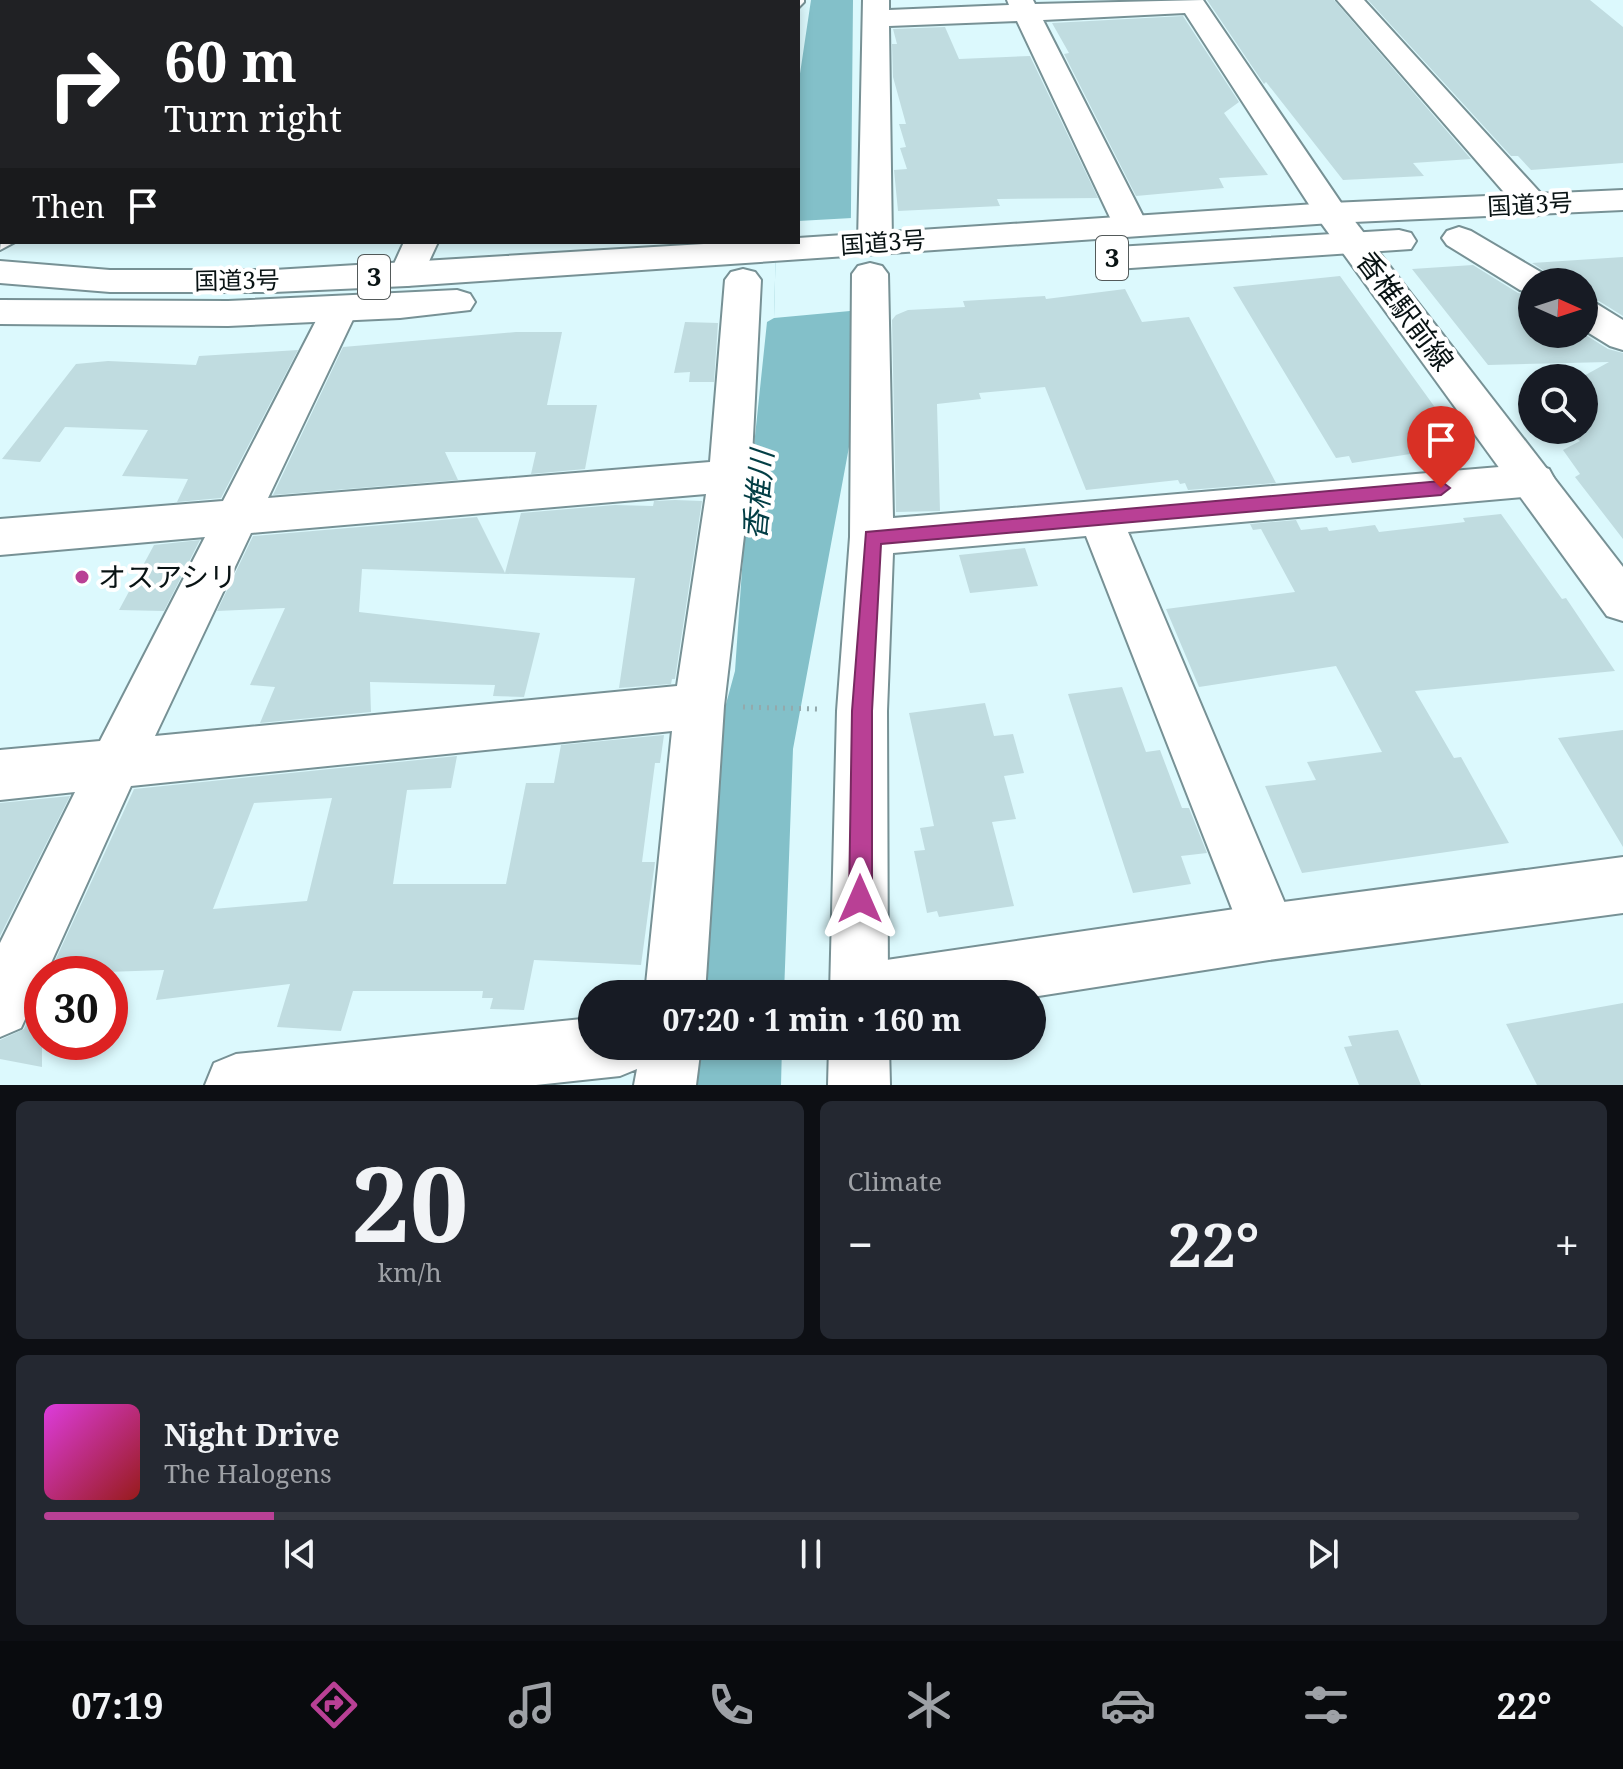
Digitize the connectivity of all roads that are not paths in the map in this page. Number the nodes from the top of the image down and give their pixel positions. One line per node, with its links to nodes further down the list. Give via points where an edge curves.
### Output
1 (1350, 0): 6 (main road)
2 (1191, 2): 3 (main road); 8 (main road, 香椎駅前線)
3 (1024, 7): 4 (main road); 7 (main road)
4 (876, 9): 13 (main road)
5 (1623, 200): 6 (main road, 国道3号 / 3)
6 (1534, 206): 8 (main road, 国道3号 / 3)
7 (1131, 226): 8 (main road, 国道3号 / 3); 13 (main road, 国道3号 / 3)
8 (1342, 228): 10 (main road, 国道3号 / 3); 13 (main road, 国道3号 / 3); 22 (main road, 香椎駅前線)
9 (1623, 228): 10 (main road, 国道3号 / 3)
10 (1459, 238): 15 (main road)
11 (420, 244): 16 (main road)
12 (747, 258): 13 (main road, 国道3号 / 3); 16 (main road, 国道3号 / 3); 17 (main road, 国道3号 / 3); 21 (main road)
13 (872, 258): 26 (main road)
14 (0, 272): 16 (main road, 国道3号 / 3, via 110,281)
15 (1518, 274)
16 (407, 275)
17 (339, 311): 18 (main road, 国道3号 / 3, via 96,316); 23 (main road)
18 (0, 312)
19 (1598, 322): 20 (main road)
20 (1623, 337)
21 (730, 476): 23 (main road); 28 (main road)
22 (1534, 480): 24 (main road); 27 (main road, 香椎駅前線)
23 (239, 518): 25 (main road); 29 (main road)
24 (1101, 519): 26 (main road); 32 (main road)
25 (0, 537)
26 (872, 537): 34 (main road, via 862,711)
27 (1623, 602)
28 (699, 706): 29 (main road); 33 (main road)
29 (114, 766): 30 (main road); 36 (main road)
30 (0, 775)
31 (1623, 885): 32 (main road)
32 (1269, 932): 35 (main road)
33 (676, 980)
34 (859, 980)
35 (1020, 980)
36 (0, 1007)
37 (578, 1050): 40 (main road)
38 (669, 1060): 41 (main road)
39 (859, 1060): 42 (main road)
40 (236, 1085)
41 (665, 1085)
42 (859, 1085)

